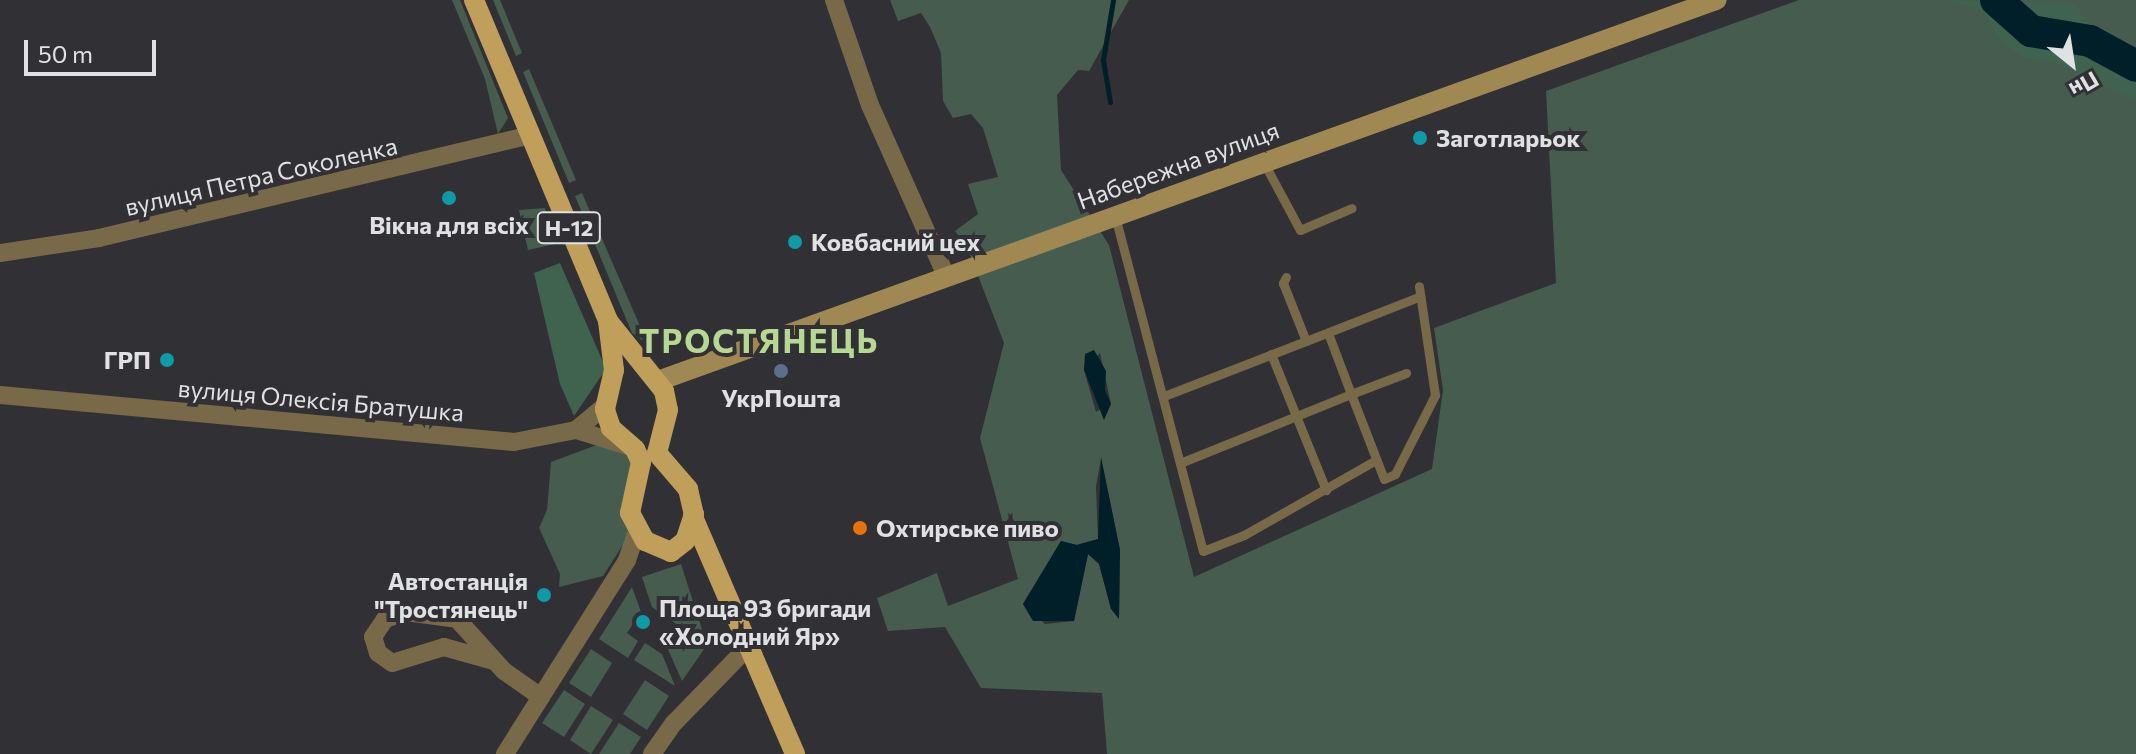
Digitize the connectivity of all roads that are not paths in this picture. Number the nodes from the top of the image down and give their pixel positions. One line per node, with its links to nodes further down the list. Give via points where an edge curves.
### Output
1 (474, 0): 4 (main road, Н-12)
2 (834, 0): 9 (street, via 870,105)
3 (1716, 0): 5 (main road, Набережна вулиця)
4 (530, 135): 8 (street, вулиця Петра Соколенка, via 99,238); 11 (main road, Н-12)
5 (1264, 162): 6 (lane, via 1300,230); 7 (main road, Набережна вулиця)
6 (1352, 208)
7 (1115, 216): 9 (main road, Набережна вулиця); 21 (lane)
8 (0, 253)
9 (946, 276): 18 (main road, Набережна вулиця)
10 (1286, 277): 13 (lane, via 1283,283)
11 (608, 321): 15 (main road, Н-12); 16 (main road, Н-12)
12 (1328, 333): 13 (lane); 19 (lane); 26 (lane, via 1420,291 1435,395 1395,474 1384,479)
13 (1306, 341): 14 (lane)
14 (1271, 354): 21 (lane); 23 (lane)
15 (638, 360): 16 (main road, via 627,360); 18 (main road, Н-12)
16 (614, 370): 22 (main road, Н-12)
17 (1406, 373): 19 (lane)
18 (658, 381): 29 (main road, via 668,410 658,439 663,461 688,489)
19 (1351, 394): 23 (lane); 26 (lane)
20 (0, 395): 24 (street, вулиця Олексія Братушка, via 514,442)
21 (1164, 396): 27 (lane)
22 (605, 406): 24 (street); 25 (main road, via 611,428)
23 (1296, 416): 27 (lane); 28 (lane)
24 (576, 430): 25 (street, вулиця Олексія Братушка)
25 (634, 448): 30 (main road, via 639,470 630,506)
26 (1376, 460): 28 (lane)
27 (1180, 463): 28 (lane, via 1203,551)
28 (1326, 490)
29 (693, 517): 31 (main road); 33 (main road)
30 (637, 531): 31 (main road); 32 (street)
31 (667, 549): 32 (street); 33 (main road)
32 (627, 560): 36 (street)
33 (717, 574): 34 (main road)
34 (748, 647): 38 (street, via 674,723); 39 (main road)
35 (494, 661): 35 (street, via 457,619 406,612 385,619 373,637 378,653 392,663 444,647); 36 (street)
36 (541, 697): 37 (street)
37 (505, 754)
38 (652, 754)
39 (795, 754)

